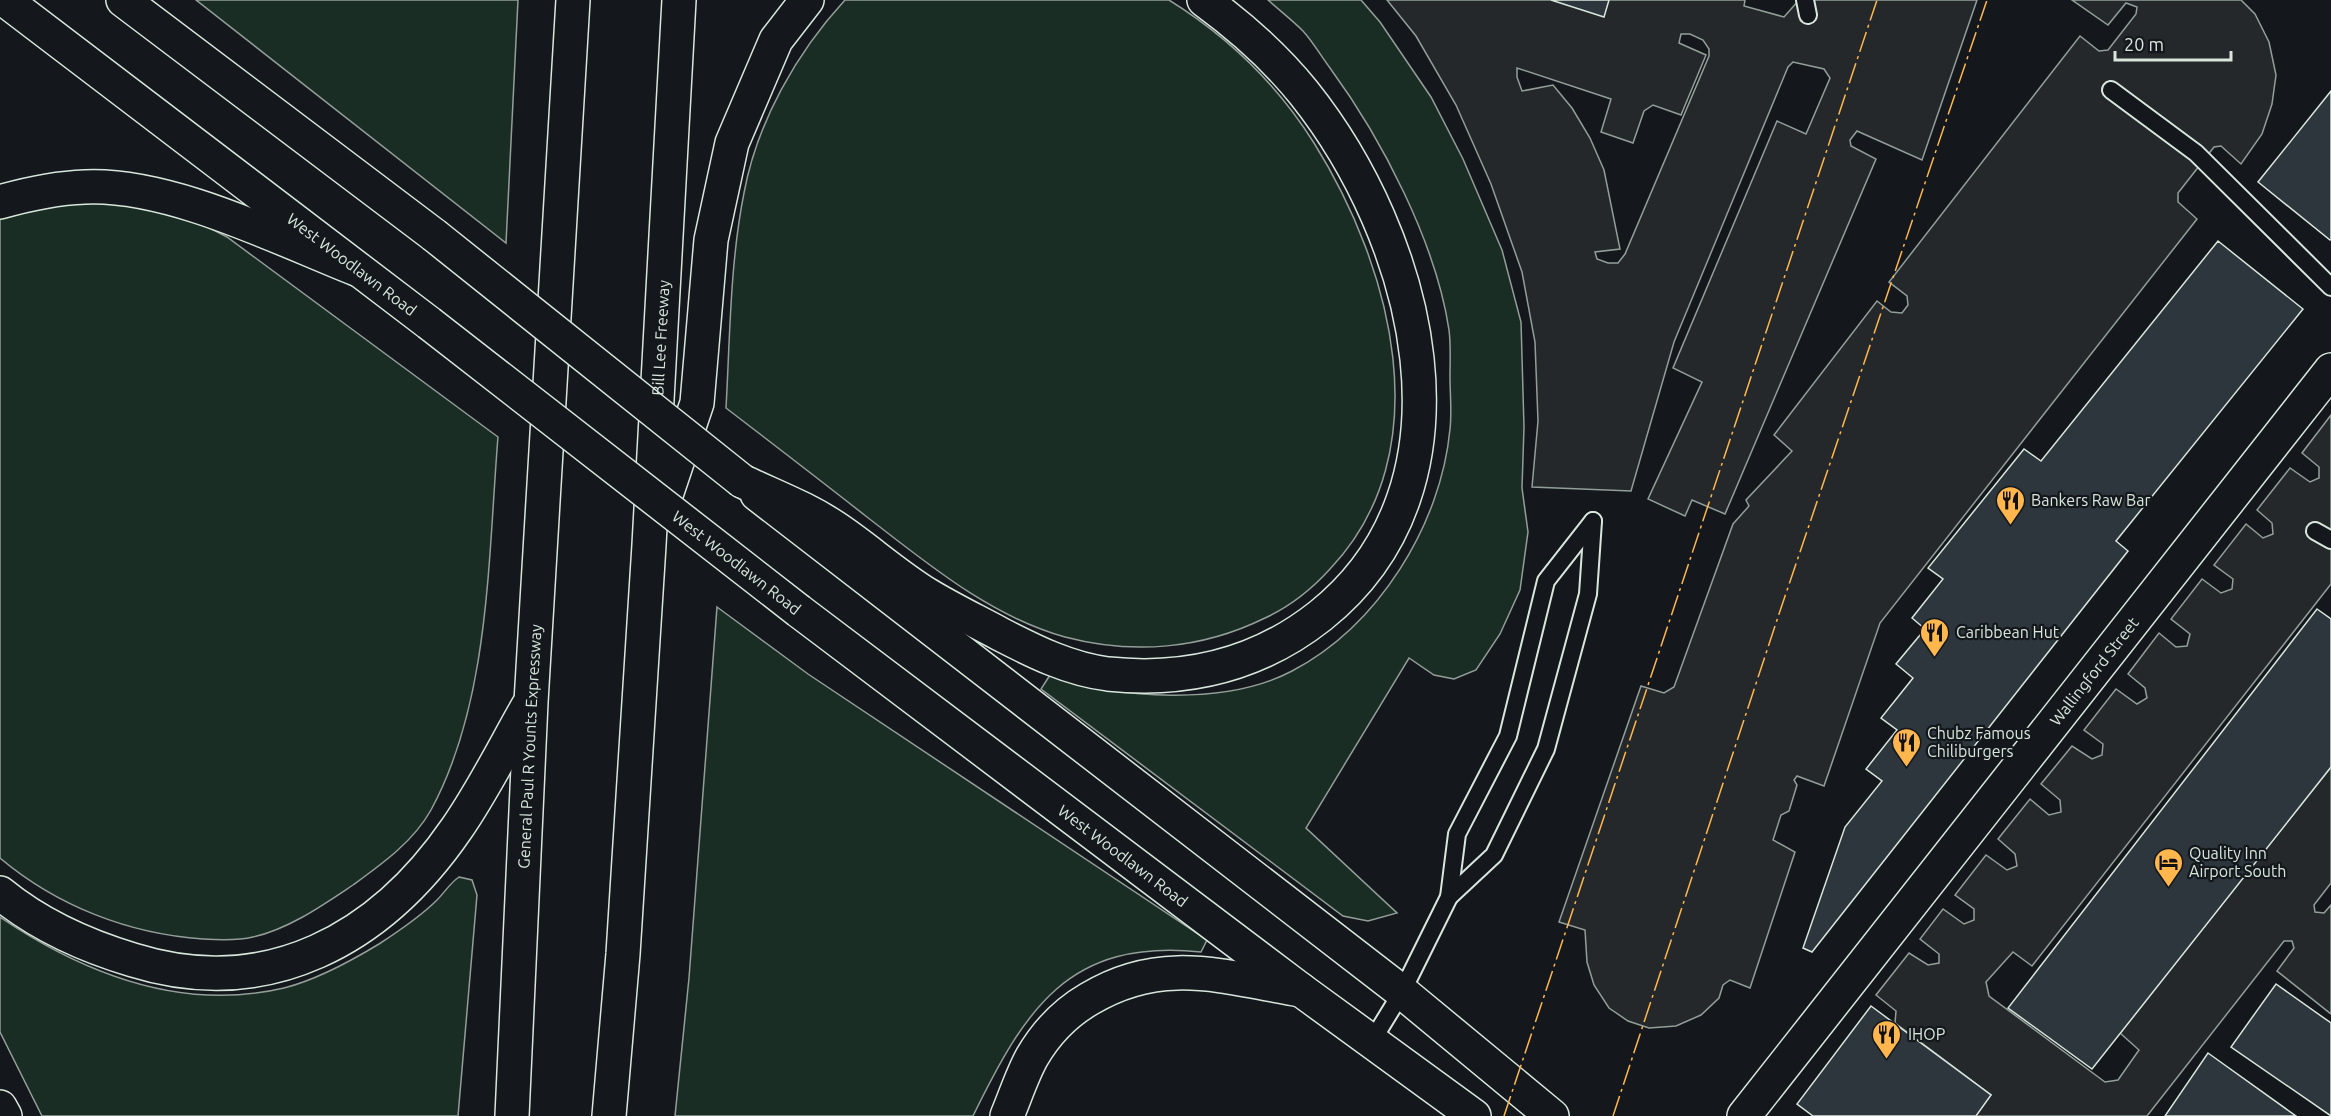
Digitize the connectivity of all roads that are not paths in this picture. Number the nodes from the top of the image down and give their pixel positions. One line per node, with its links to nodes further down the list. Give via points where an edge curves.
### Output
1 (5, 0): 9 (main road, West Woodlawn Road)
2 (123, 0): 12 (main road, bridge, via 434,235 742,482)
3 (573, 0): 16 (main road, General Paul R Younts Expressway)
4 (679, 0): 15 (main road, Bill Lee Freeway)
5 (807, 0): 15 (main road, via 777,40 732,143 711,240 698,404)
6 (1204, 0): 12 (main road, via 1255,40 1304,93 1347,156 1397,264 1416,342 1420,378 1418,435 1396,519 1368,568 1339,601 1296,635 1247,660 1194,674 1106,674 1048,659 926,594 832,525)
7 (2111, 90): 10 (lane, via 2196,153)
8 (0, 202): 9 (main road, via 38,191 87,186 149,192)
9 (356, 269): 19 (main road, West Woodlawn Road, bridge, via 799,611)
10 (2331, 287)
11 (2331, 369): 29 (main road, Wallingford Street)
12 (806, 522): 20 (main road)
13 (2315, 531): 14 (lane)
14 (2331, 540)
15 (649, 545): 25 (main road, Bill Lee Freeway)
16 (531, 702): 17 (main road, via 457,828 415,878 368,923 310,957 259,971 183,973 158,968 104,951 42,922); 24 (main road, General Paul R Younts Expressway)
17 (0, 893)
18 (1449, 897): 18 (lane, via 1494,855 1546,749 1588,594 1593,521 1546,581 1508,736 1457,834); 20 (lane)
19 (1301, 990): 21 (main road, West Woodlawn Road); 26 (main road, via 1194,973 1151,973 1111,986 1073,1008 1058,1023 1032,1057)
20 (1402, 992): 21 (lane); 28 (main road)
21 (1372, 1041): 27 (main road, West Woodlawn Road)
22 (0, 1107): 23 (main road)
23 (5, 1116)
24 (512, 1116)
25 (609, 1116)
26 (1007, 1116)
27 (1474, 1116)
28 (1552, 1116)
29 (1744, 1116)

